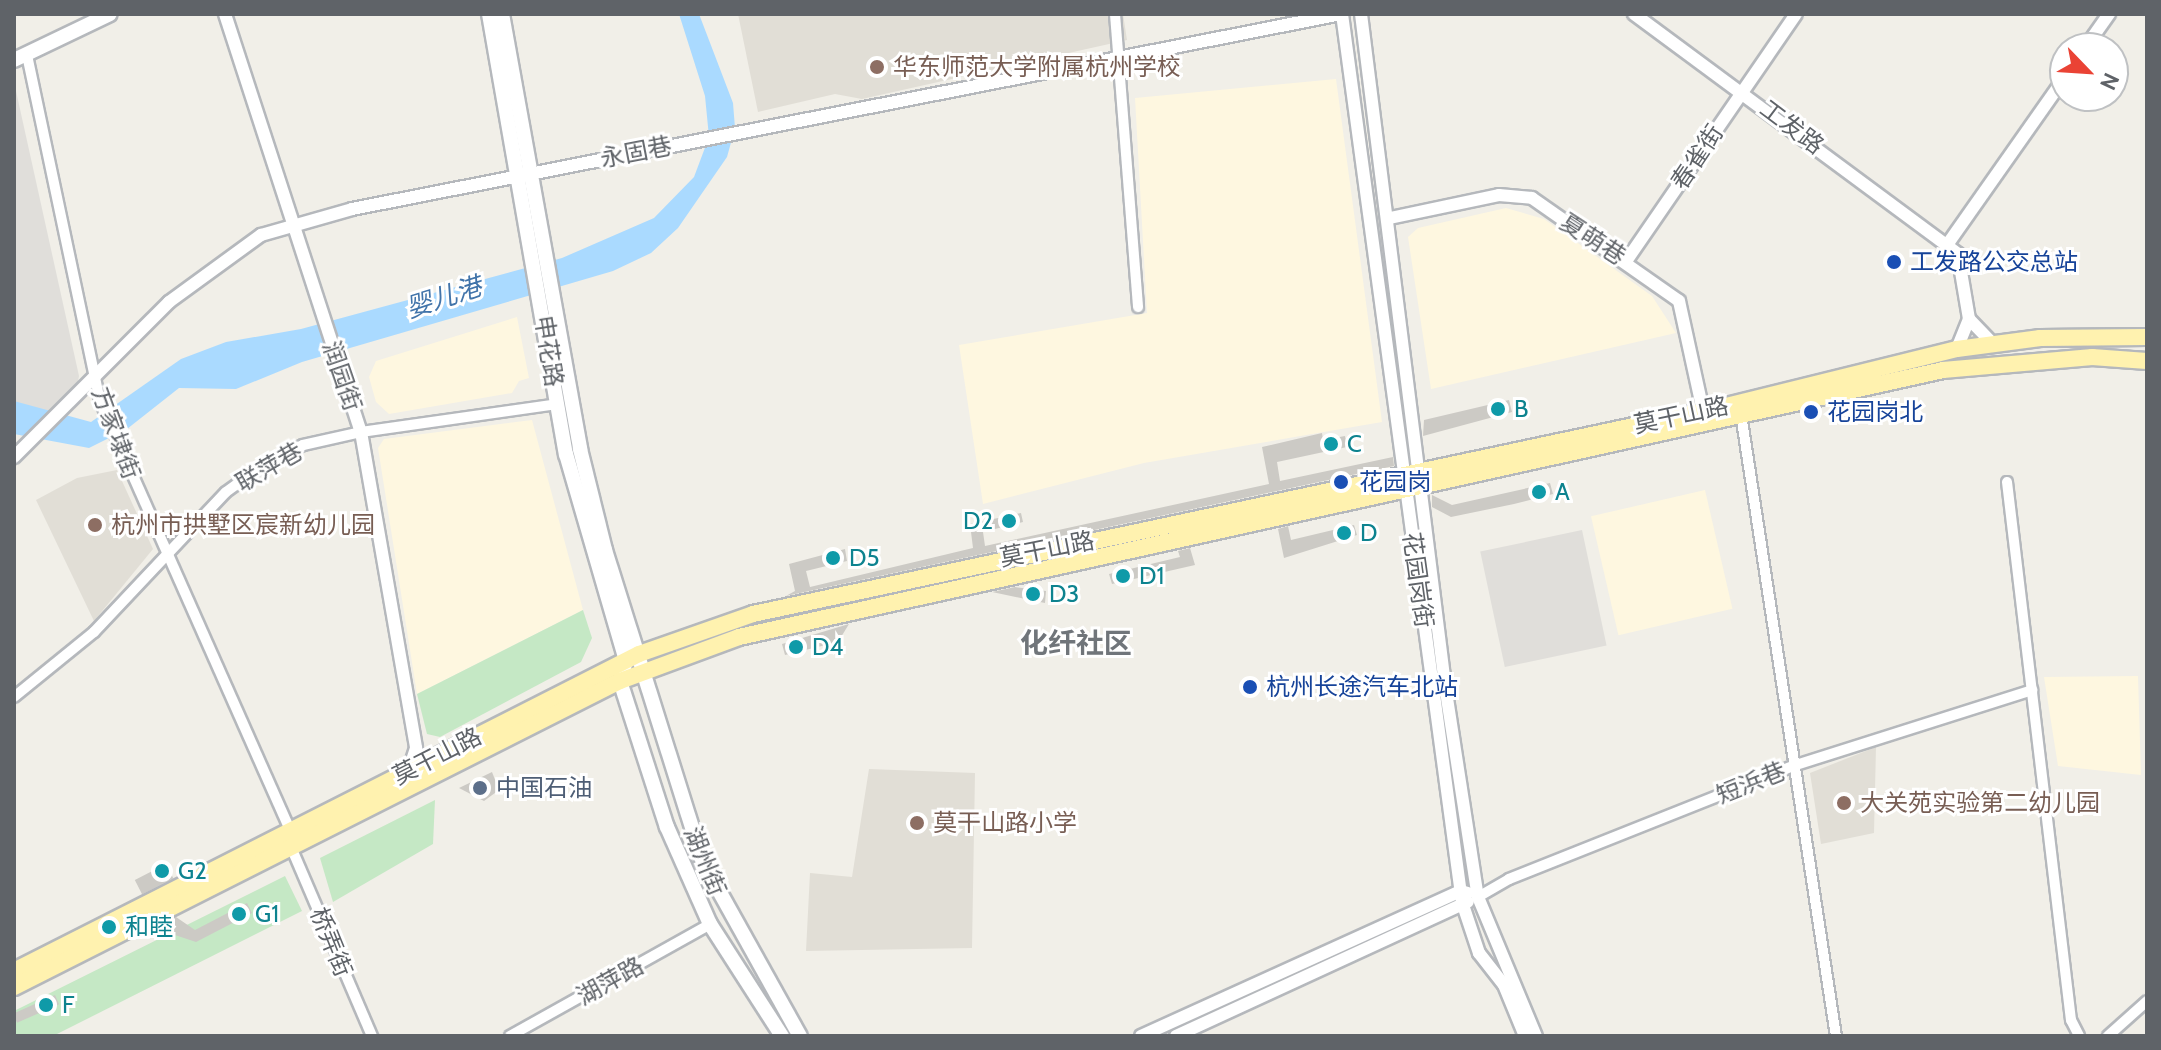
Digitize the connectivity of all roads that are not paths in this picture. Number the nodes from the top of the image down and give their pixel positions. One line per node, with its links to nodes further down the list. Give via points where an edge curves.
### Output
1 (89, 14): 13 (main road)
2 (110, 14): 13 (main road)
3 (225, 14): 19 (street, 润园街)
4 (489, 14): 17 (main road, 申花路)
5 (502, 14): 17 (main road, 申花路)
6 (1115, 14): 14 (street)
7 (1342, 14): 14 (street, 永固巷); 35 (street, 花园岗街)
8 (1361, 14): 18 (street, 花园岗街)
9 (1634, 14): 15 (street, 工发路)
10 (1796, 14): 15 (street, 春雀街)
11 (2109, 14): 12 (street)
12 (2096, 32)
13 (18, 56): 29 (street, 方家埭街)
14 (1120, 57): 17 (street, 永固巷); 23 (street)
15 (1743, 89): 20 (street, 工发路); 21 (street, 春雀街)
16 (2049, 100): 20 (street)
17 (524, 176): 19 (street, 永固巷); 22 (main road, 申花路)
18 (1390, 218): 21 (street, 夏萌巷, via 1517,194); 35 (street, 花园岗街)
19 (291, 226): 29 (street, 永固巷, via 261,235 217,263 169,302); 33 (street, 润园街)
20 (1947, 245): 24 (street, 工发路, via 1958,254)
21 (1627, 260): 31 (street, 夏萌巷, via 1679,301)
22 (548, 302): 30 (main road, 申花路); 38 (main road, 申花路, via 586,478)
23 (1138, 307)
24 (1969, 319): 26 (street); 27 (street)
25 (2147, 337): 26 (main road, 莫干山路)
26 (1993, 344): 27 (main road, 莫干山路)
27 (1957, 349): 31 (main road, 莫干山路)
28 (2147, 361): 32 (main road, 莫干山路, via 2092,357 1943,370)
29 (96, 381): 34 (street, 永固巷); 37 (street, 方家埭街)
30 (557, 404): 33 (street, 联萍巷); 38 (main road, 申花路, via 578,504)
31 (1703, 411): 35 (main road, 莫干山路)
32 (1741, 414): 35 (main road, 莫干山路); 45 (street)
33 (361, 432): 37 (street, 联萍巷, via 303,445 262,466 226,492); 43 (street, 润园街)
34 (14, 457)
35 (1412, 479): 38 (main road, 莫干山路, via 775,607); 39 (main road, 莫干山路, via 787,624); 48 (street, 花园岗街); 49 (street, 花园岗街)
36 (2007, 482): 41 (street)
37 (164, 555): 42 (street, 联萍巷, via 94,632); 47 (street, 方家埭街)
38 (633, 657): 39 (main road, 申花路); 40 (main road); 44 (main road, 莫干山路)
39 (644, 672): 40 (main road, 莫干山路); 59 (main road, 湖州街, via 703,862)
40 (620, 681): 47 (main road, 莫干山路); 50 (main road, 湖州街, via 667,827)
41 (2032, 690): 45 (street, 短浜巷); 65 (street, via 2071,1020)
42 (14, 697)
43 (416, 748): 44 (street); 46 (street, 润园街)
44 (434, 758): 46 (main road, 莫干山路)
45 (1796, 765): 48 (street, 短浜巷, via 1509,879); 64 (street)
46 (409, 770): 47 (main road, 莫干山路)
47 (291, 840): 51 (main road, 莫干山路); 53 (main road, 莫干山路); 56 (street, 桥弄街)
48 (1478, 897): 49 (street); 52 (street, 花园岗街)
49 (1462, 898): 52 (street, 花园岗街, via 1479,953); 55 (street); 61 (street)
50 (710, 924): 57 (street, 湖萍路); 58 (main road, 湖州街)
51 (14, 971)
52 (1508, 982): 62 (street, 花园岗街); 63 (street, 花园岗街)
53 (14, 987)
54 (2147, 1001): 66 (street)
55 (1173, 1022): 60 (street); 61 (street)
56 (372, 1036)
57 (510, 1036)
58 (782, 1036)
59 (800, 1036)
60 (1141, 1036)
61 (1178, 1036)
62 (1525, 1036)
63 (1536, 1036)
64 (1836, 1036)
65 (2079, 1036)
66 (2108, 1036)

